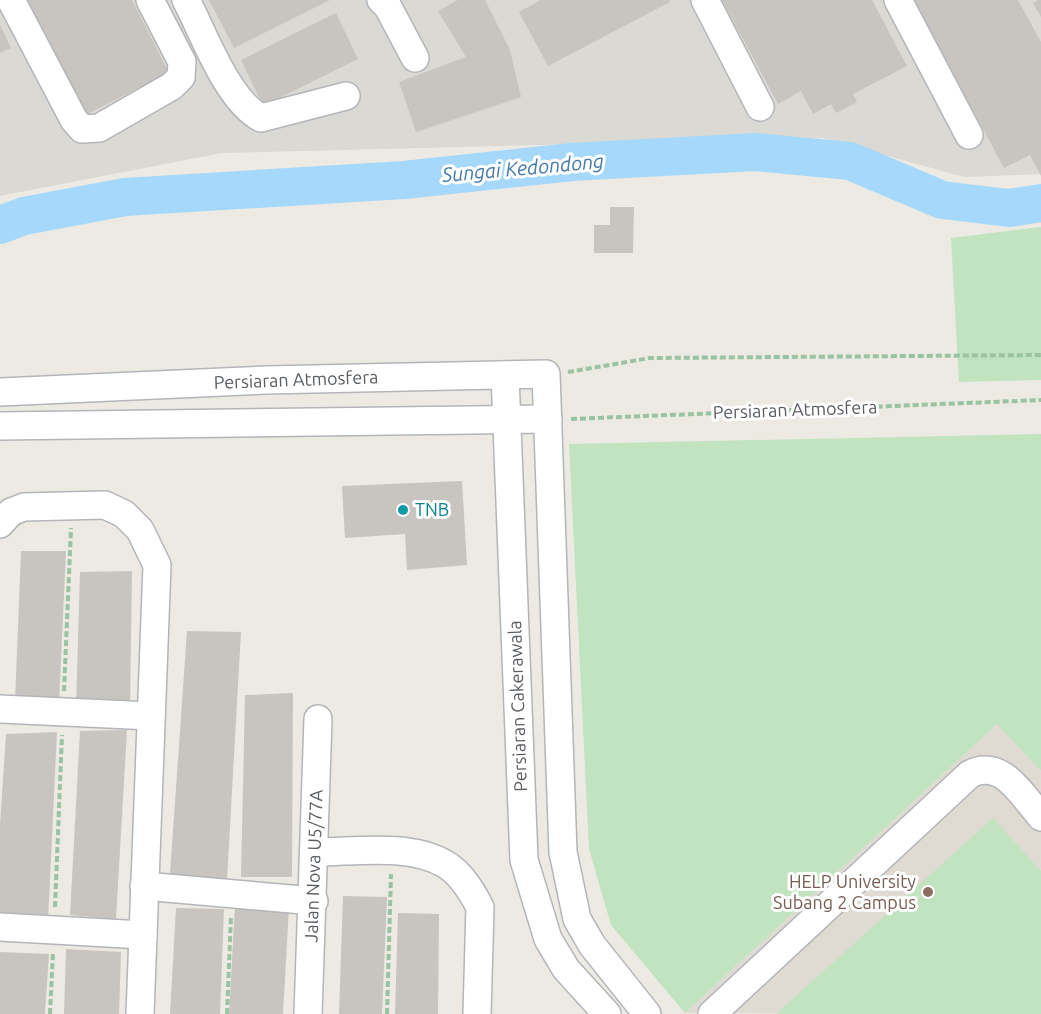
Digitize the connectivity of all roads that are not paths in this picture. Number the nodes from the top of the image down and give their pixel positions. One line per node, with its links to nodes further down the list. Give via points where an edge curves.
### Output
1 (11, 0): 2 (street, via 81,129 99,128 181,77 182,62)
2 (150, 0)
3 (186, 0): 8 (street, via 234,93 248,111 261,118)
4 (381, 0): 7 (street)
5 (705, 0): 9 (street)
6 (898, 0): 10 (street)
7 (415, 58)
8 (346, 96)
9 (760, 108)
10 (969, 135)
11 (505, 375): 12 (street, Persiaran Atmosfera, via 267,380); 13 (street, Persiaran Atmosfera, via 546,374); 14 (street, Persiaran Cakerawala)
12 (0, 392)
13 (548, 419): 14 (street); 30 (street, via 563,852 577,919 592,945)
14 (507, 420): 15 (street); 29 (street, Persiaran Cakerawala, via 524,860 548,939 566,969)
15 (0, 426)
16 (0, 524): 18 (street, via 11,512 24,507 105,505 124,514 140,530 157,564)
17 (0, 709): 18 (street)
18 (151, 716): 22 (street)
19 (318, 719): 21 (street, Jalan Nova U5/77A)
20 (1041, 817): 31 (street, via 1003,774 980,769 970,774)
21 (316, 852): 23 (street, Jalan Nova U5/77A); 28 (street, via 422,855 445,864 472,891 480,907)
22 (144, 886): 23 (street); 25 (street)
23 (314, 901): 27 (street, Jalan Nova U5/77A)
24 (0, 927): 25 (street)
25 (143, 934): 26 (street)
26 (140, 1014)
27 (308, 1014)
28 (477, 1014)
29 (607, 1014)
30 (647, 1014)
31 (712, 1014)

